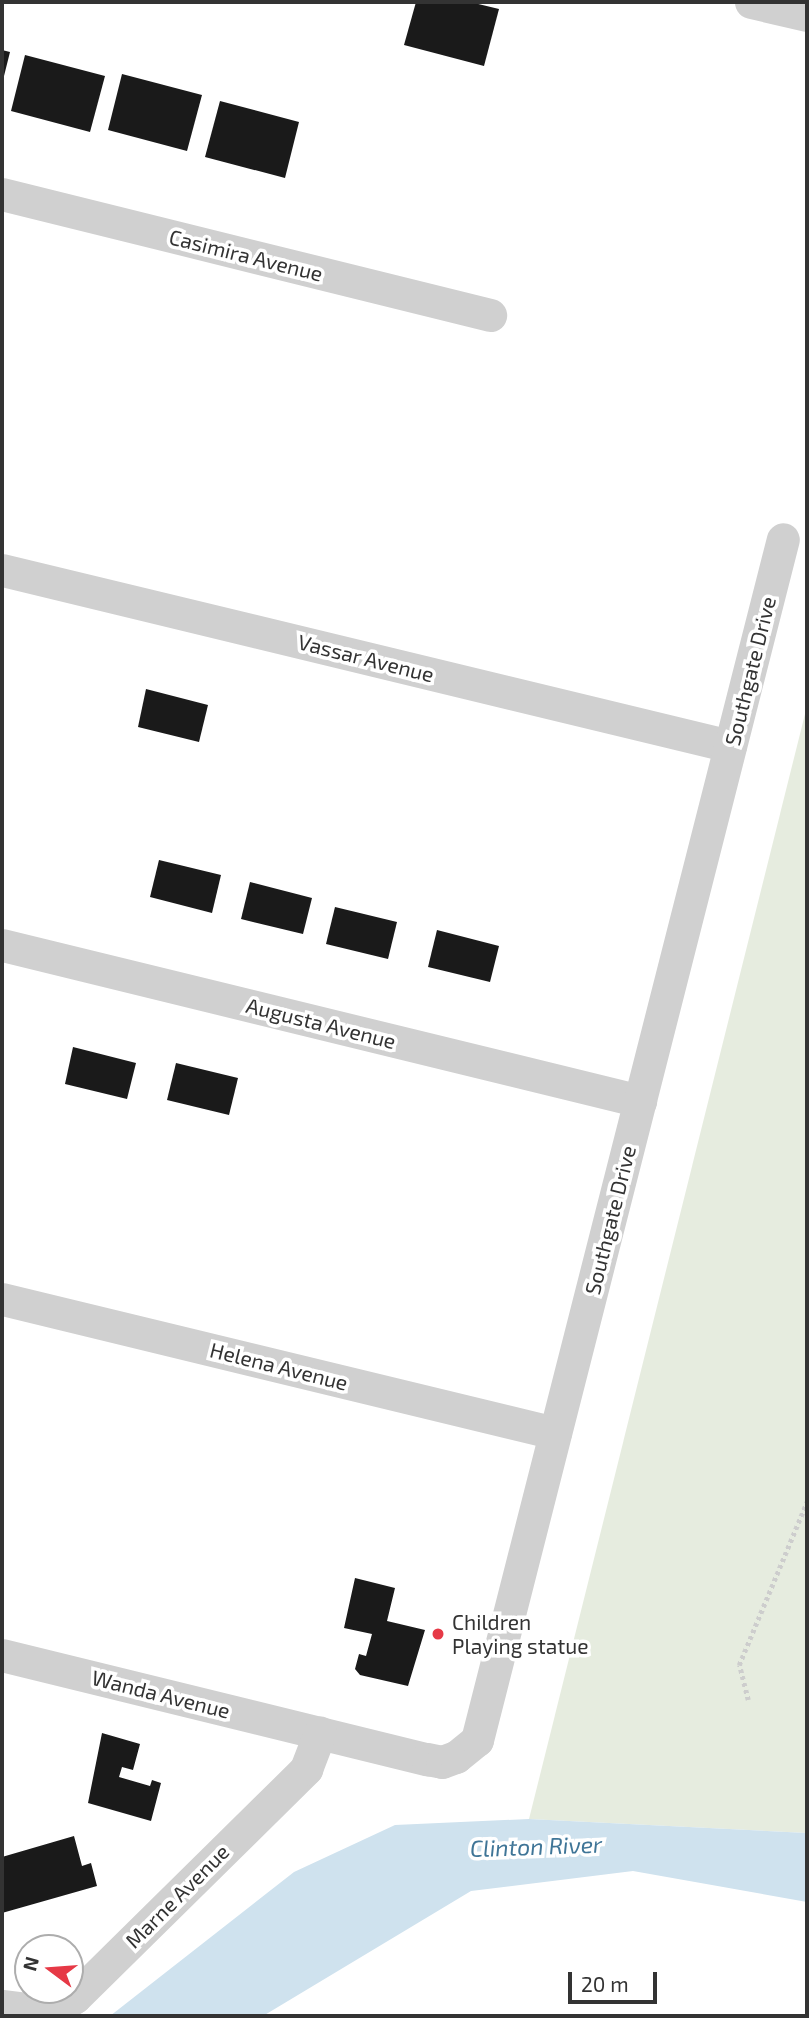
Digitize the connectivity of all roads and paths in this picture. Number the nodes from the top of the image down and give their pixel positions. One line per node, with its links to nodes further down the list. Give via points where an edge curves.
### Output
1 (751, 2): 2 (street)
2 (807, 15)
3 (2, 194): 4 (street, Casimira Avenue)
4 (490, 315)
5 (783, 539): 7 (street, Southgate Drive)
6 (2, 570): 7 (street, Vassar Avenue)
7 (730, 746): 9 (street, Southgate Drive)
8 (2, 945): 9 (street, Augusta Avenue)
9 (640, 1101): 11 (street, Southgate Drive)
10 (2, 1299): 11 (street, Helena Avenue)
11 (555, 1433): 15 (street, Southgate Drive, via 477,1740 442,1762)
12 (807, 1502): 14 (path, via 739,1665)
13 (2, 1655): 15 (street, Wanda Avenue)
14 (748, 1700)
15 (320, 1732): 16 (street, Marne Avenue, via 306,1769 75,1997 58,2008 40,2011)
16 (2, 2006)

